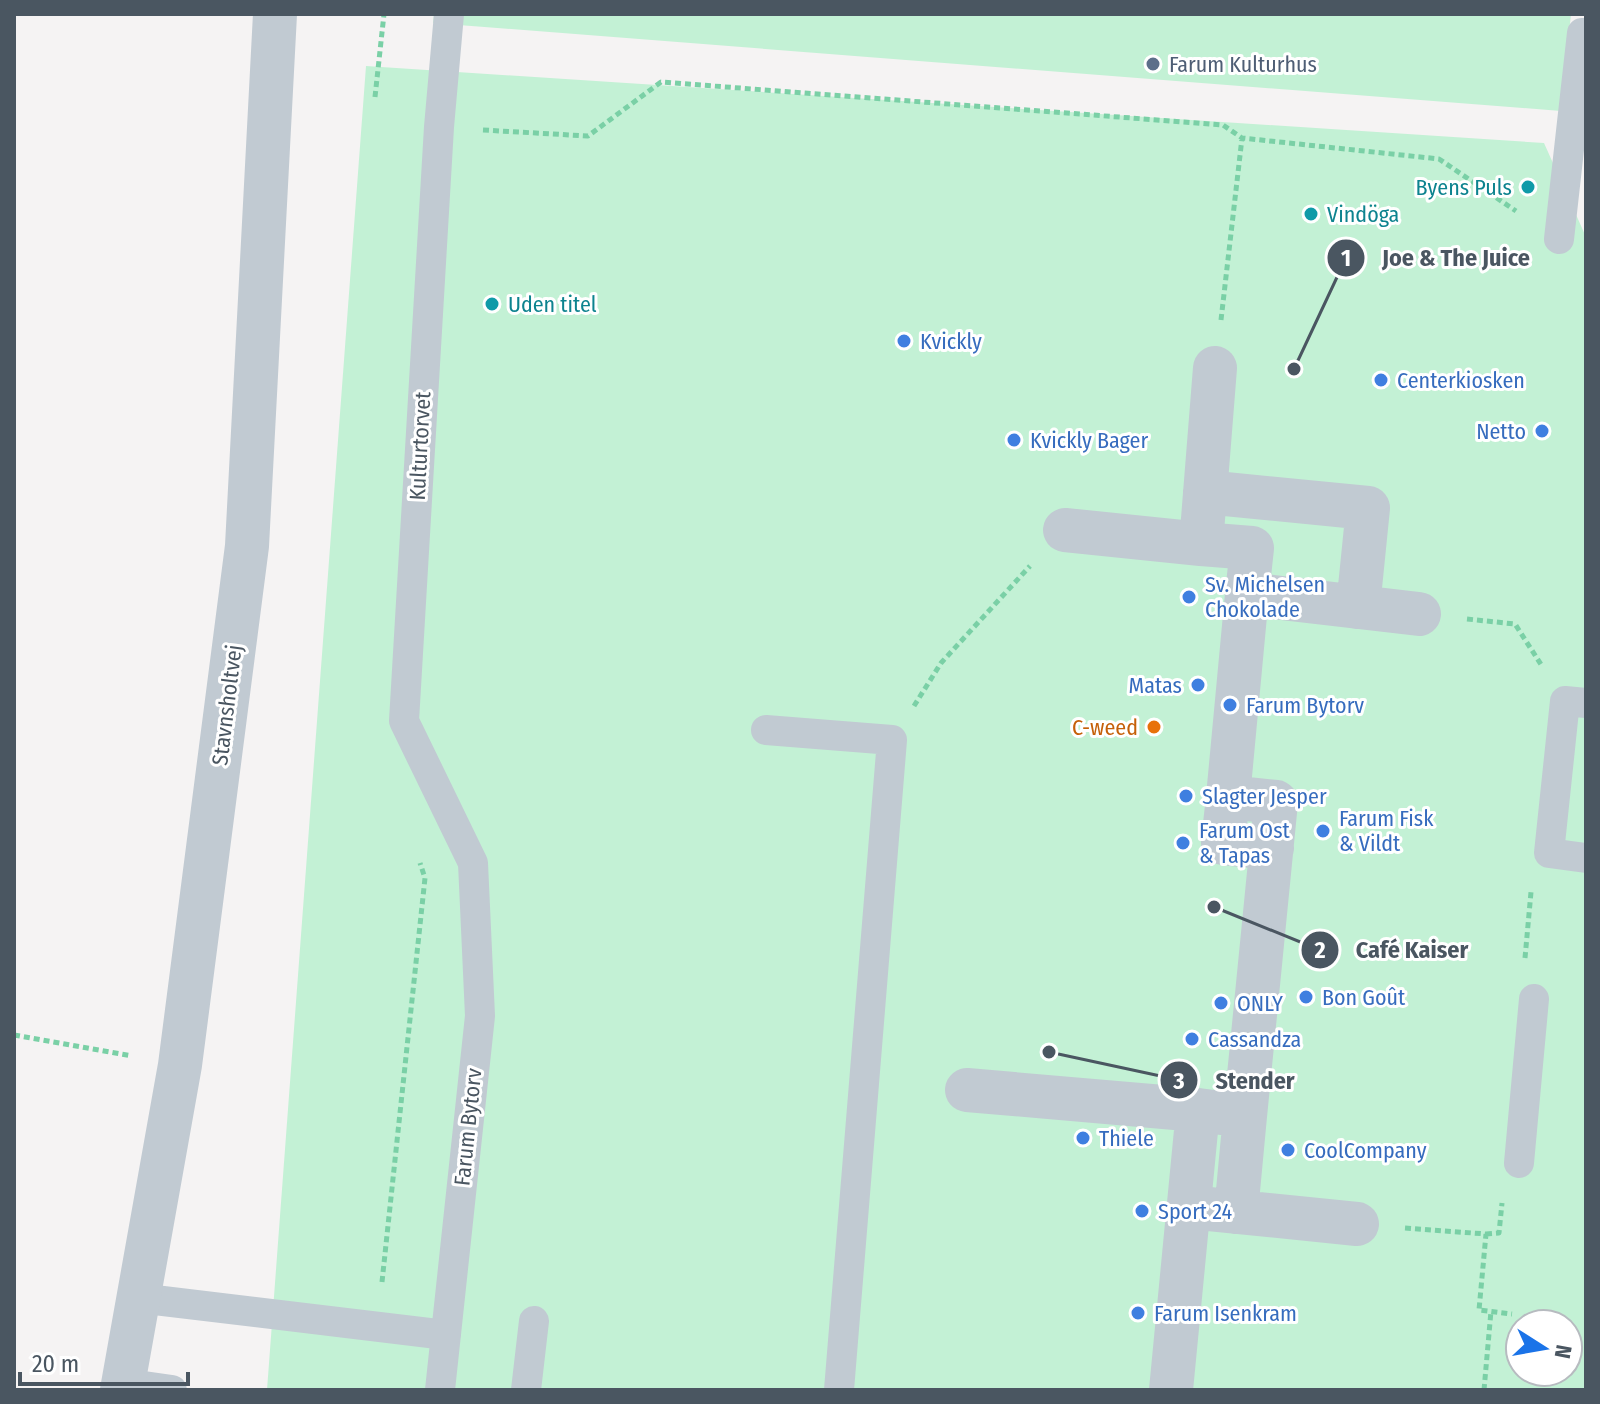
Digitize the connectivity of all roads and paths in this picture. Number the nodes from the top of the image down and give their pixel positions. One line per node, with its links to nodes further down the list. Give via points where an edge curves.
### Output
1 (275, 14): 25 (street, Stavnsholtvej, via 247,546)
2 (384, 14): 5 (path)
3 (449, 14): 6 (lane, Kulturtorvet)
4 (1586, 34): 8 (lane, via 1582,33)
5 (375, 97)
6 (439, 127): 7 (path, via 588,136 661,82 1223,125); 22 (lane, Kulturtorvet, via 404,721)
7 (1242, 138): 8 (path, via 1439,159); 9 (path)
8 (1559, 239)
9 (1215, 368): 10 (street)
10 (1205, 492): 11 (street); 13 (street)
11 (1257, 498): 14 (street); 16 (street, via 1368,508)
12 (1065, 530): 13 (street); 20 (path, via 941,663)
13 (1201, 544): 14 (street)
14 (1252, 548): 15 (street)
15 (1247, 594): 16 (street); 28 (street, via 1228,797 1276,802)
16 (1358, 607): 17 (street)
17 (1419, 614): 18 (path, via 1515,624)
18 (1575, 702): 21 (lane, via 1549,853)
19 (766, 730): 20 (lane)
20 (892, 740): 42 (lane)
21 (1586, 858)
22 (473, 863): 37 (lane, Farum Bytorv, via 480,1016)
23 (1534, 999): 29 (lane)
24 (14, 1035): 25 (path)
25 (180, 1065): 33 (street, Stavnsholtvej)
26 (967, 1090): 27 (street)
27 (1198, 1110): 28 (street); 30 (street)
28 (1245, 1116): 31 (street)
29 (1519, 1163)
30 (1189, 1207): 31 (street); 43 (street)
31 (1236, 1212): 32 (street)
32 (1357, 1224): 34 (path, via 1486,1234 1479,1310)
33 (138, 1298): 37 (lane); 38 (street, Stavnsholtvej)
34 (1491, 1311): 35 (path); 44 (path)
35 (1504, 1313)
36 (534, 1321): 41 (lane)
37 (446, 1335): 40 (lane, Farum Bytorv)
38 (122, 1387): 39 (lane)
39 (172, 1390)
40 (440, 1390)
41 (526, 1390)
42 (839, 1390)
43 (1171, 1390)
44 (1484, 1390)

